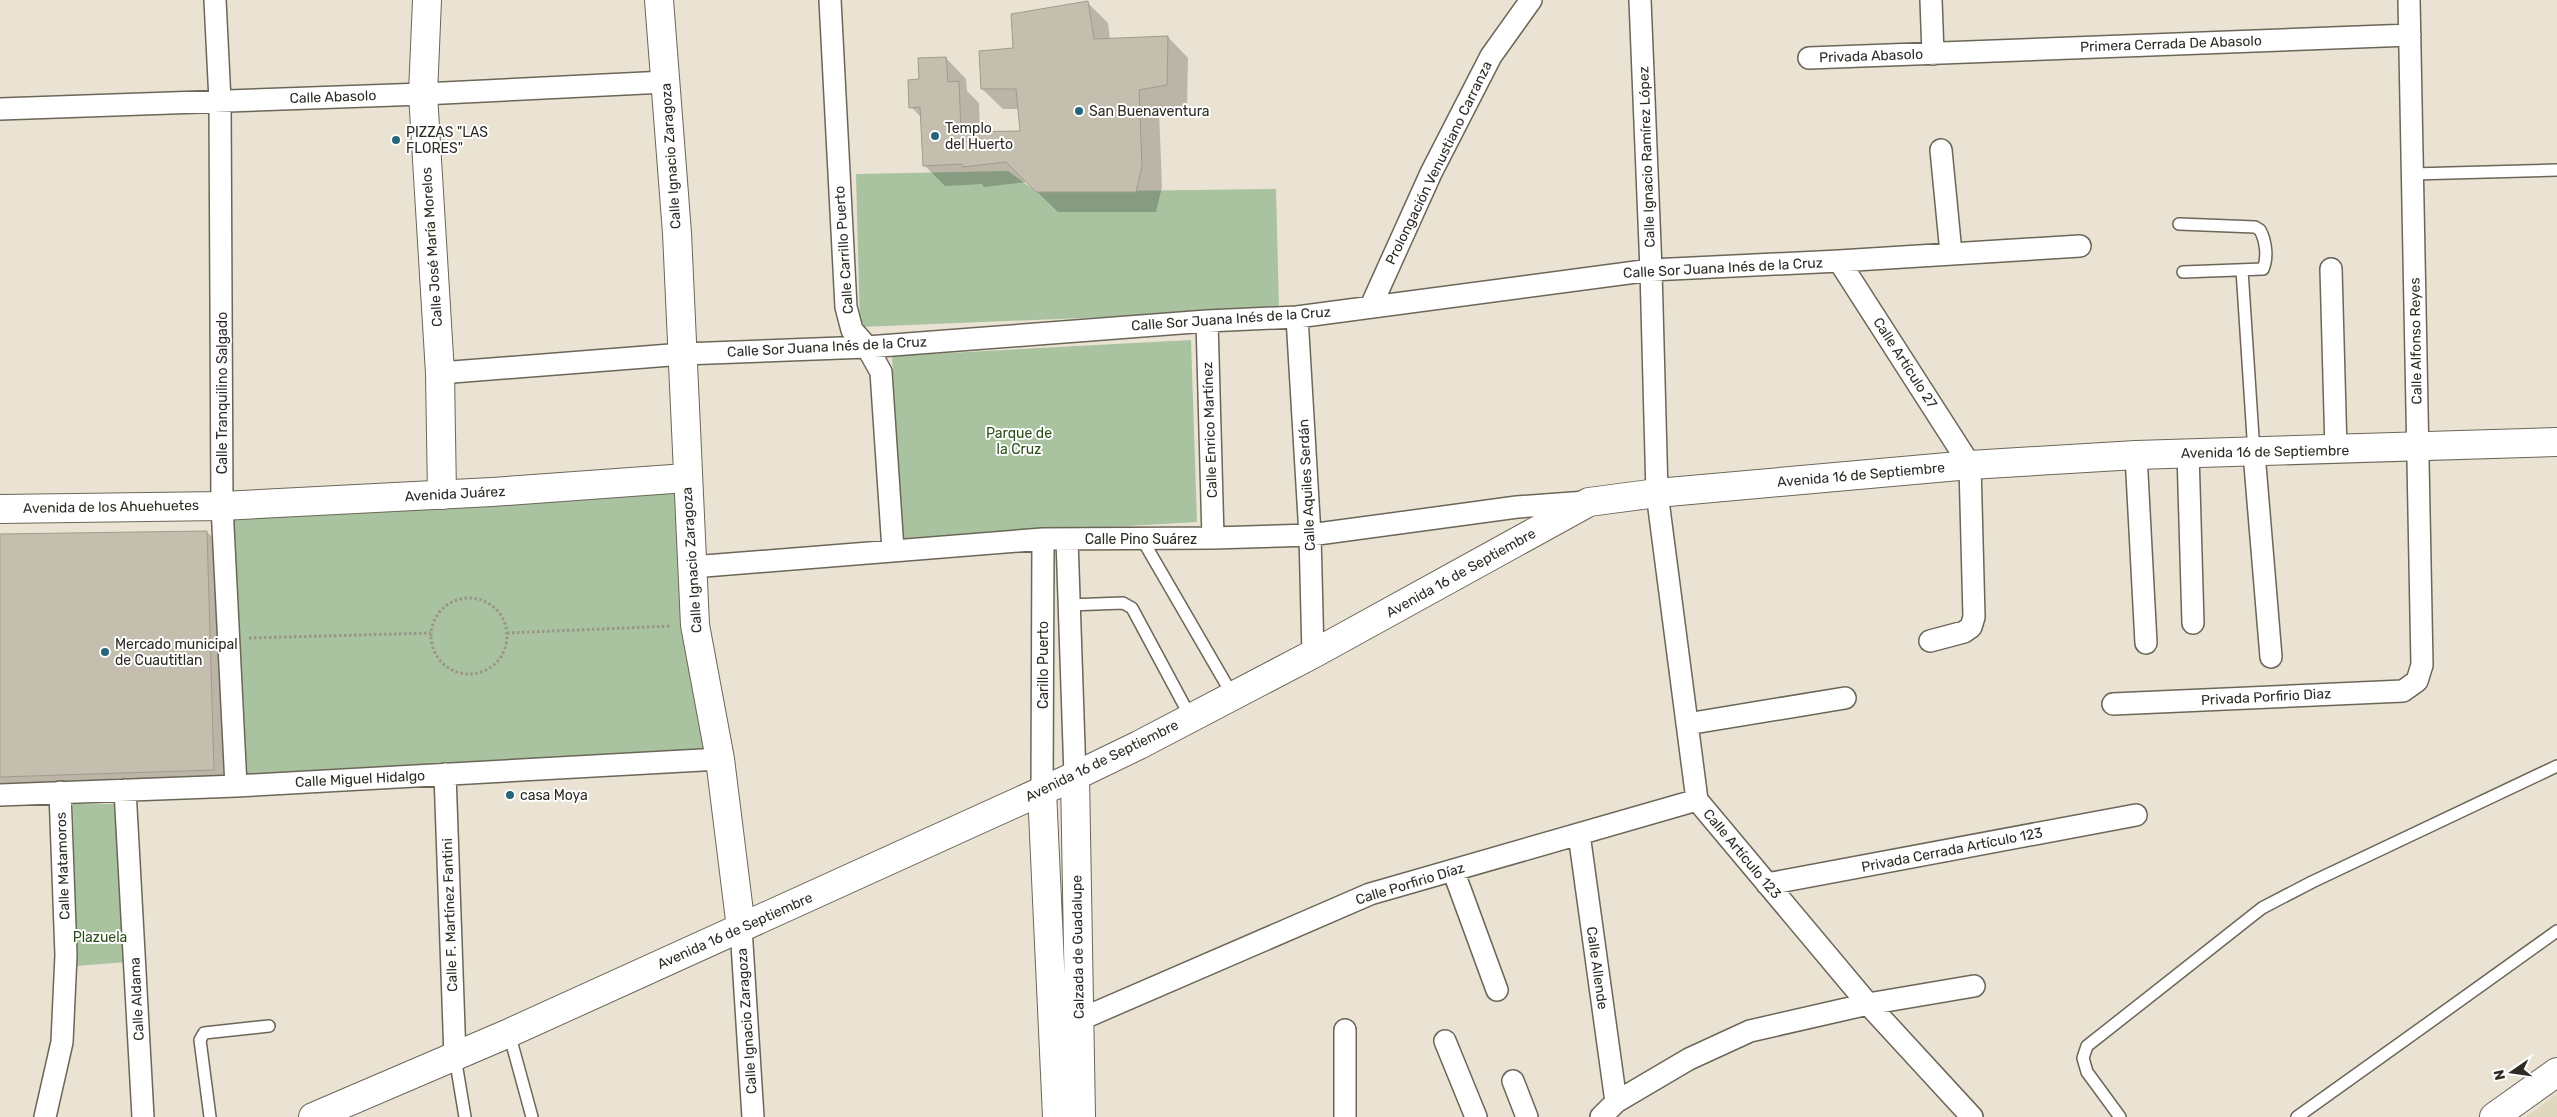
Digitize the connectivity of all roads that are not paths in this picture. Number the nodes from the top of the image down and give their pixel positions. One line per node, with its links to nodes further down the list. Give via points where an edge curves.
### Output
1 (427, 0): 13 (main road, Calle José María Morelos)
2 (659, 0): 12 (main road, Calle Ignacio Zaragoza)
3 (830, 0): 30 (street, Calle Carrillo Puerto, via 846,307 852,330)
4 (1531, 0): 27 (street, Prolongación Venustiano Carranza, via 1491,56 1432,173)
5 (1640, 0): 24 (street, Calle Ignacio Ramírez López)
6 (1931, 0): 10 (street)
7 (2409, 0): 9 (street, Calle Alfonso Reyes)
8 (211, 3): 14 (street, Calle Tranquilino Salgado)
9 (2410, 35): 10 (street, Primera Cerrada De Abasolo); 18 (street, Calle Alfonso Reyes)
10 (1933, 54): 11 (street, Privada Abasolo)
11 (1809, 58)
12 (665, 82): 13 (street, Calle Abasolo); 31 (main road, Calle Ignacio Zaragoza)
13 (423, 94): 14 (street, Calle Abasolo); 32 (main road, Calle José María Morelos)
14 (220, 101): 15 (street, Calle Abasolo); 44 (street, Calle Tranquilino Salgado)
15 (0, 109)
16 (1941, 150): 21 (street)
17 (2557, 170): 18 (lane)
18 (2412, 174): 34 (street, Calle Alfonso Reyes)
19 (2179, 224): 25 (lane, via 2255,227 2260,230 2264,238 2266,263 2262,269)
20 (2080, 246): 21 (street, Calle Sor Juana Inés de la Cruz)
21 (1951, 253): 22 (street, Calle Sor Juana Inés de la Cruz)
22 (1839, 261): 24 (street, Calle Sor Juana Inés de la Cruz); 39 (street, Calle Artículo 27)
23 (2331, 269): 35 (street)
24 (1652, 270): 27 (street, Calle Sor Juana Inés de la Cruz); 41 (street, Calle Ignacio Ramírez López)
25 (2242, 270): 26 (lane); 37 (lane)
26 (2183, 272)
27 (1371, 306): 28 (street, Calle Sor Juana Inés de la Cruz)
28 (1297, 317): 29 (street, Calle Sor Juana Inés de la Cruz); 46 (street, Calle Aquiles Serdán)
29 (1207, 321): 30 (street, Calle Sor Juana Inés de la Cruz); 47 (street, Calle Enrico Martínez)
30 (867, 347): 31 (street, Calle Sor Juana Inés de la Cruz); 51 (street, Calle Carrillo Puerto, via 881,372)
31 (683, 354): 32 (street, Calle Sor Juana Inés de la Cruz); 40 (main road, Calle Ignacio Zaragoza)
32 (440, 372): 42 (main road, Calle José María Morelos)
33 (2557, 442): 34 (main road, Avenida 16 de Septiembre)
34 (2418, 447): 35 (main road, Avenida 16 de Septiembre); 59 (street, Calle Alfonso Reyes, via 2422,664)
35 (2336, 450): 37 (main road, Avenida 16 de Septiembre)
36 (2188, 453): 37 (main road, Avenida 16 de Septiembre); 38 (main road, Avenida 16 de Septiembre); 54 (street)
37 (2254, 453): 58 (street)
38 (2136, 455): 39 (main road, Avenida 16 de Septiembre); 56 (street)
39 (1970, 465): 41 (main road, Avenida 16 de Septiembre); 55 (street, via 1974,616 1971,627 1964,632)
40 (686, 478): 42 (main road, Avenida Juárez); 52 (main road, Calle Ignacio Zaragoza)
41 (1657, 494): 43 (main road, Avenida 16 de Septiembre); 64 (street, Calle Artículo 123)
42 (442, 495): 44 (main road, Avenida Juárez)
43 (1589, 502): 46 (street, Calle Pino Suárez, via 1517,507); 57 (main road, Avenida 16 de Septiembre)
44 (222, 506): 45 (main road, Avenida de los Ahuehuetes); 69 (street, Calle Tranquilino Salgado)
45 (0, 509)
46 (1310, 535): 47 (street, Calle Pino Suárez); 57 (street, Calle Aquiles Serdán)
47 (1213, 538): 50 (street, Calle Pino Suárez)
48 (1043, 539): 49 (street, Calle Pino Suárez); 51 (street, Calle Pino Suárez); 71 (street, Carillo Puerto)
49 (1067, 539): 50 (street, Calle Pino Suárez); 53 (street, Carillo Puerto)
50 (1142, 539): 60 (lane)
51 (893, 550): 52 (street, Calle Pino Suárez)
52 (692, 567): 65 (main road, Calle Ignacio Zaragoza, via 695,624)
53 (1069, 605): 63 (lane, via 1123,603 1132,608); 68 (street, Carillo Puerto)
54 (2193, 623)
55 (1930, 641)
56 (2146, 643)
57 (1313, 654): 60 (main road, Avenida 16 de Septiembre)
58 (2271, 657)
59 (2417, 681): 62 (street, Privada Porfirio Diaz, via 2404,691)
60 (1233, 696): 63 (main road, Avenida 16 de Septiembre)
61 (1845, 698): 64 (street)
62 (2112, 704)
63 (1191, 718): 68 (main road, Avenida 16 de Septiembre)
64 (1687, 724): 74 (street, Calle Artículo 123)
65 (720, 759): 67 (street, Calle Miguel Hidalgo); 79 (main road, Calle Ignacio Zaragoza)
66 (2557, 766): 105 (lane, via 2262,908 2087,1046 2083,1058 2088,1072)
67 (445, 774): 69 (street, Calle Miguel Hidalgo); 89 (street, Calle F. Martínez Fantini)
68 (1075, 776): 71 (main road, Avenida 16 de Septiembre); 84 (main road, Calzada de Guadalupe)
69 (236, 786): 70 (street, Calle Miguel Hidalgo)
70 (125, 790): 72 (street, Calle Miguel Hidalgo); 95 (street, Calle Aldama)
71 (1042, 791): 79 (main road, Avenida 16 de Septiembre); 93 (main road, Calzada de Guadalupe)
72 (60, 792): 73 (street, Calle Miguel Hidalgo); 94 (street, Calle Matamoros, via 66,955 62,1042)
73 (0, 795)
74 (1697, 800): 76 (street, Calle Porfirio Díaz); 78 (street, Calle Artículo 123)
75 (2136, 815): 78 (street, Privada Cerrada Artículo 123)
76 (1579, 834): 77 (street, Calle Porfirio Díaz); 92 (street, Calle Allende)
77 (1453, 870): 82 (street); 84 (street, Calle Porfirio Díaz, via 1370,894)
78 (1767, 884): 83 (street, Calle Artículo 123)
79 (741, 928): 87 (main road, Avenida 16 de Septiembre); 100 (street, Calle Ignacio Zaragoza)
80 (2557, 931): 106 (lane)
81 (1974, 986): 83 (street)
82 (1497, 990)
83 (1868, 1004): 92 (street, via 1750,1031 1689,1060); 104 (street, Calle Artículo 123)
84 (1080, 1020): 93 (main road, Calzada de Guadalupe)
85 (269, 1026): 96 (lane, via 204,1034 200,1040)
86 (1345, 1030): 101 (street)
87 (509, 1033): 89 (main road, Avenida 16 de Septiembre); 99 (lane)
88 (1445, 1041): 102 (street)
89 (455, 1057): 97 (main road, Avenida 16 de Septiembre); 98 (lane)
90 (2557, 1072): 107 (main road)
91 (1513, 1081): 103 (street)
92 (1609, 1110)
93 (1069, 1112)
94 (45, 1117)
95 (143, 1117)
96 (210, 1117)
97 (313, 1117)
98 (465, 1117)
99 (532, 1117)
100 (753, 1117)
101 (1346, 1117)
102 (1476, 1117)
103 (1527, 1117)
104 (1972, 1117)
105 (2120, 1117)
106 (2297, 1117)
107 (2494, 1117)

